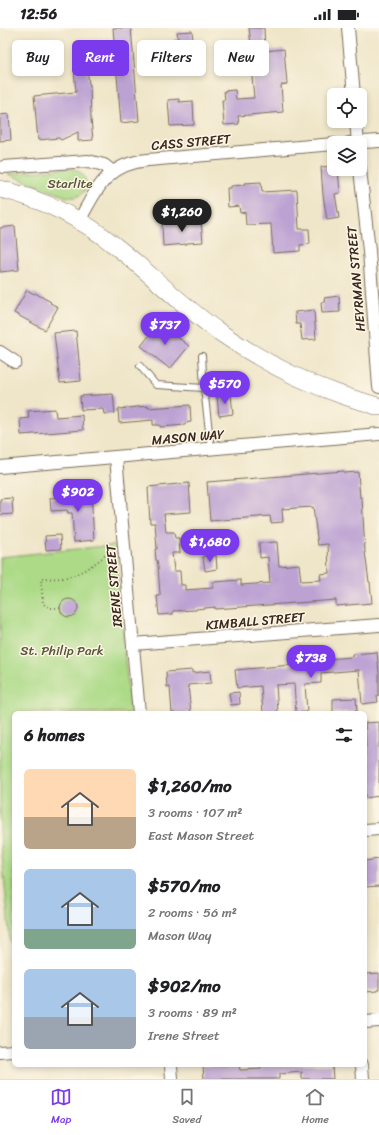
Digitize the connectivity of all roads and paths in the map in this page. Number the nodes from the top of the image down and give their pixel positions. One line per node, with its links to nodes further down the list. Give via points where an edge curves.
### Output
1 (348, 28): 2 (street)
2 (353, 88)
3 (379, 140): 4 (street)
4 (367, 142)
5 (327, 145): 7 (street, CASS STREET, via 138,161)
6 (3, 167): 7 (street, via 88,161 104,165)
7 (113, 172): 10 (street, CASS STREET, via 99,186)
8 (361, 176): 11 (street, HEYRMAN STREET)
9 (0, 188): 10 (main road, via 38,201)
10 (79, 221): 19 (main road, via 118,247 185,306 242,348 305,381)
11 (376, 304): 12 (street, HEYRMAN STREET)
12 (377, 338): 17 (street, HEYRMAN STREET)
13 (0, 352): 15 (street)
14 (202, 356): 18 (lane)
15 (15, 362)
16 (140, 366): 18 (lane, via 156,385)
17 (379, 387)
18 (204, 388): 21 (lane)
19 (379, 407)
20 (379, 434): 21 (street, MASON WAY)
21 (211, 449): 22 (street, MASON WAY)
22 (116, 457): 23 (street, MASON WAY); 27 (street, IRENE STREET)
23 (0, 467)
24 (112, 544): 25 (path, via 109,553 78,573 68,577 41,579 43,604 51,608)
25 (60, 608)
26 (379, 625): 27 (street, KIMBALL STREET)
27 (133, 644): 28 (street, IRENE STREET)
28 (139, 711)
29 (379, 829): 30 (street)
30 (367, 830)
31 (379, 1021): 32 (street)
32 (367, 1022)
33 (12, 1051): 34 (street)
34 (0, 1052)
35 (171, 1067): 37 (street)
36 (362, 1067): 38 (street)
37 (172, 1079)
38 (363, 1079)

